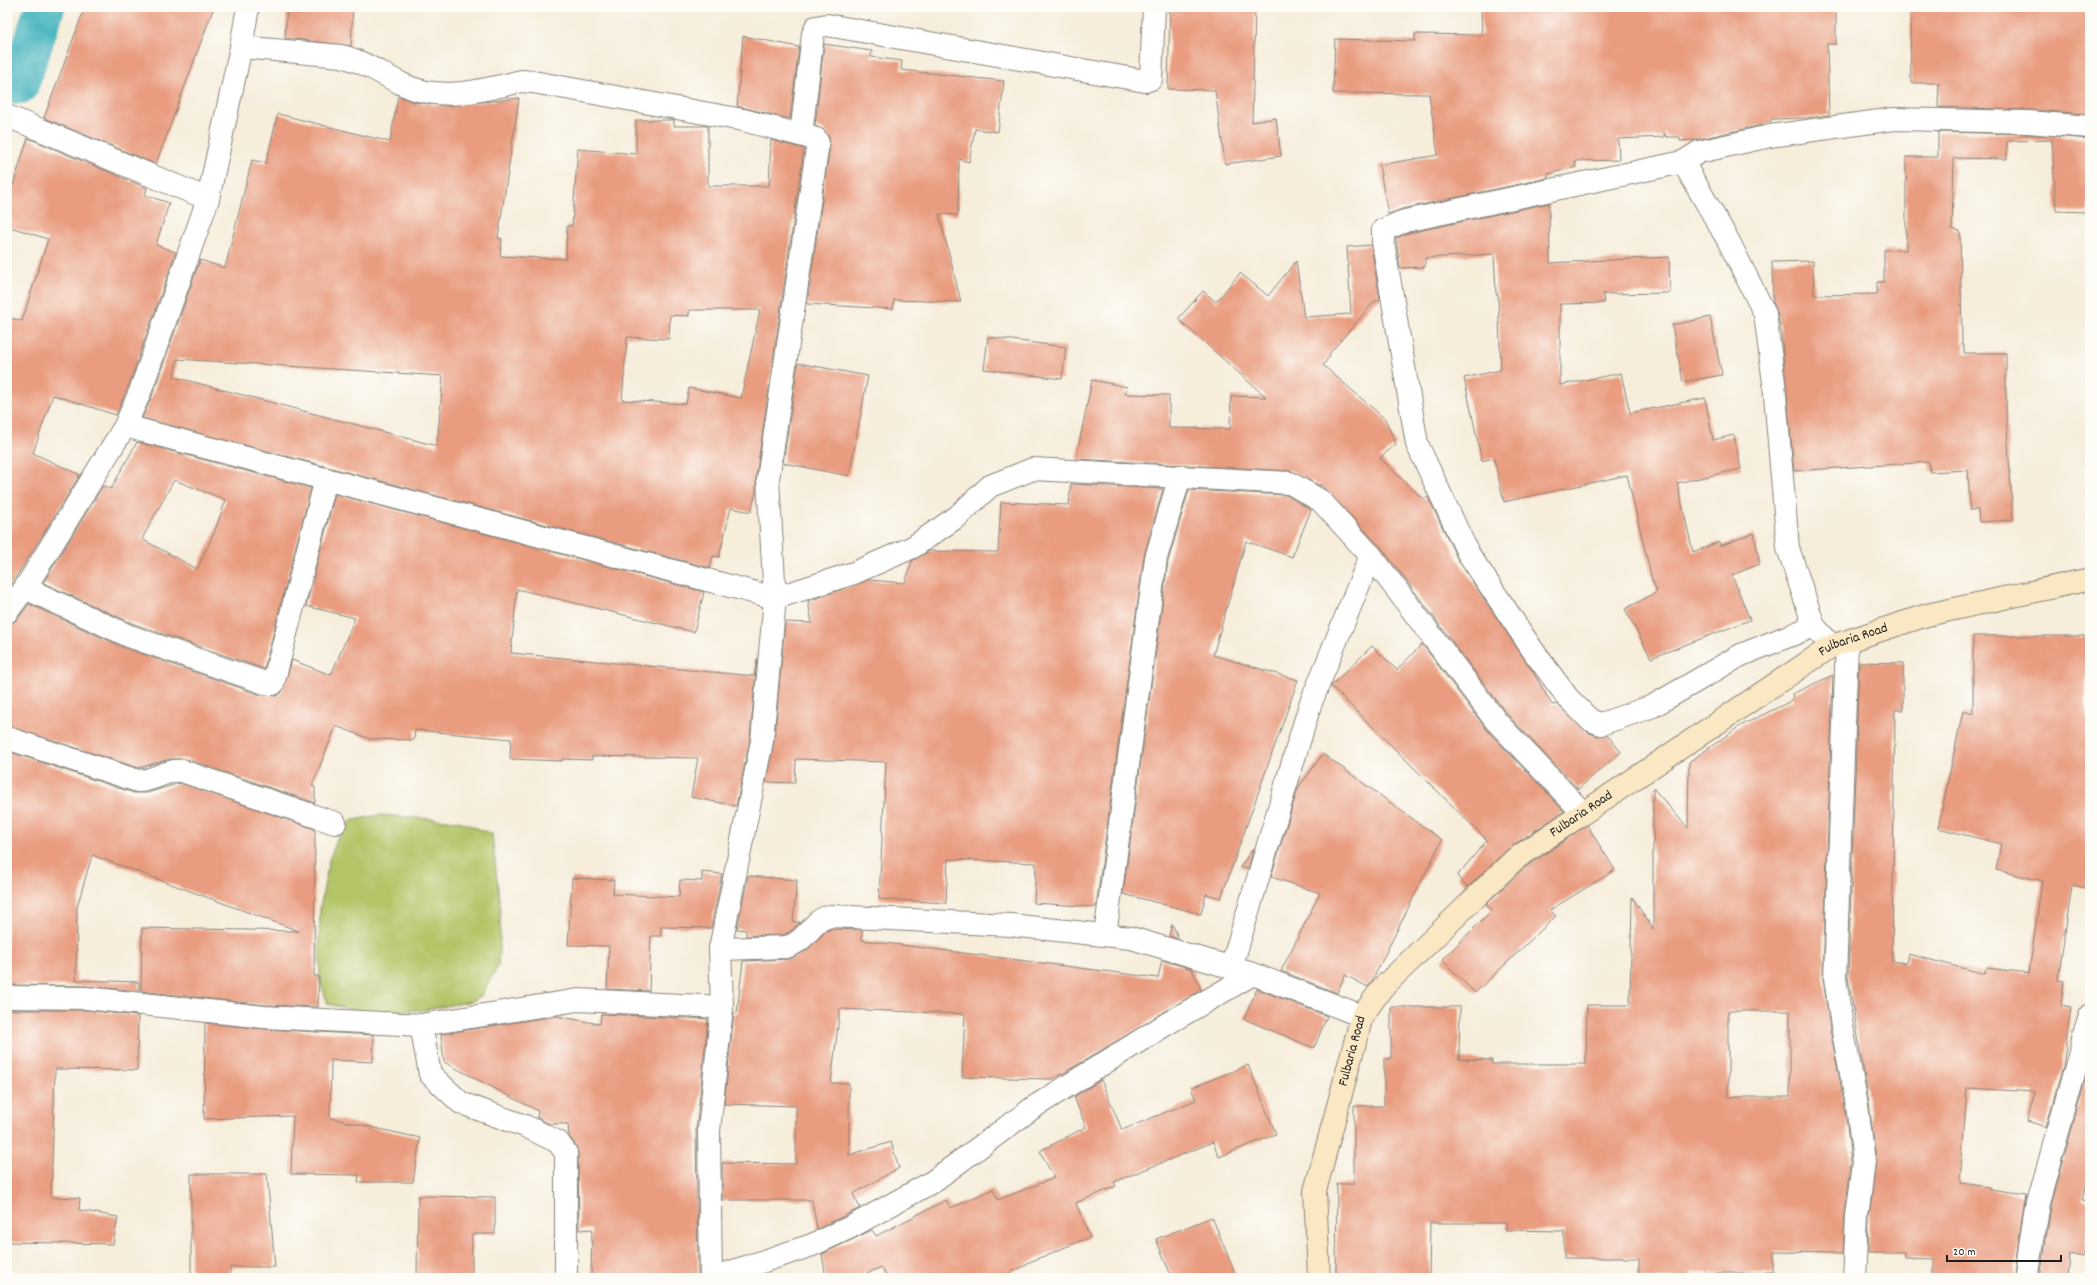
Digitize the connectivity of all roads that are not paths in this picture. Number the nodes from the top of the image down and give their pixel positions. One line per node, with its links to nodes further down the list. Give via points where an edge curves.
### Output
1 (248, 7): 3 (street)
2 (1154, 7): 6 (street, via 1151,79 1145,81 826,25 816,27)
3 (241, 47): 6 (street, via 355,59 403,85 443,94 461,94 522,81 533,82 743,120); 8 (street)
4 (7, 116): 8 (street)
5 (2090, 127): 7 (street, via 2028,122 1894,119 1770,136 1699,152)
6 (800, 135): 15 (street, via 816,139 818,142 768,480)
7 (1683, 162): 17 (street, via 1729,242 1765,314 1774,383 1788,548); 17 (street, via 1405,221 1383,230 1403,370 1417,444 1468,553 1559,687 1590,720 1601,724 1653,706 1741,655)
8 (208, 199): 9 (street, via 140,392)
9 (124, 426): 11 (street); 14 (street)
10 (1180, 476): 12 (street, via 1290,483 1321,501); 15 (street, via 1033,469 990,486 958,516 912,547 854,573); 22 (street, via 1156,558)
11 (326, 479): 14 (street, via 273,684 129,636); 15 (street)
12 (1371, 555): 20 (street, via 1496,721); 24 (street, via 1310,705)
13 (2090, 579): 18 (main road, Fulbaria Road, via 1927,615)
14 (25, 588): 16 (street)
15 (775, 598): 23 (street, via 762,741)
16 (7, 612)
17 (1814, 626): 18 (street)
18 (1839, 644): 20 (main road, Fulbaria Road); 34 (street, via 1835,978 1864,1162 1857,1217)
19 (7, 738): 21 (street, via 138,781 152,780 172,770 182,771)
20 (1583, 813): 29 (main road, Fulbaria Road, via 1515,859 1382,988)
21 (335, 823)
22 (1105, 935): 23 (street, via 1010,924 831,916 820,919 807,935 796,944 786,947); 24 (street, via 1131,938)
23 (720, 949): 27 (street)
24 (1231, 968): 25 (street)
25 (1253, 974): 29 (street); 32 (street, via 1165,1025 1034,1107 932,1182 851,1227 812,1245)
26 (7, 998): 30 (street, via 86,998 264,1017)
27 (722, 1007): 30 (street, via 578,1000); 32 (street, via 709,1131)
28 (2090, 1014): 35 (street, via 2038,1203)
29 (1362, 1016): 33 (main road, Fulbaria Road, via 1315,1191)
30 (421, 1025): 31 (street, via 430,1074 461,1103 525,1126 558,1142 566,1153)
31 (566, 1278)
32 (712, 1278)
33 (1319, 1278)
34 (1854, 1278)
35 (2026, 1278)

